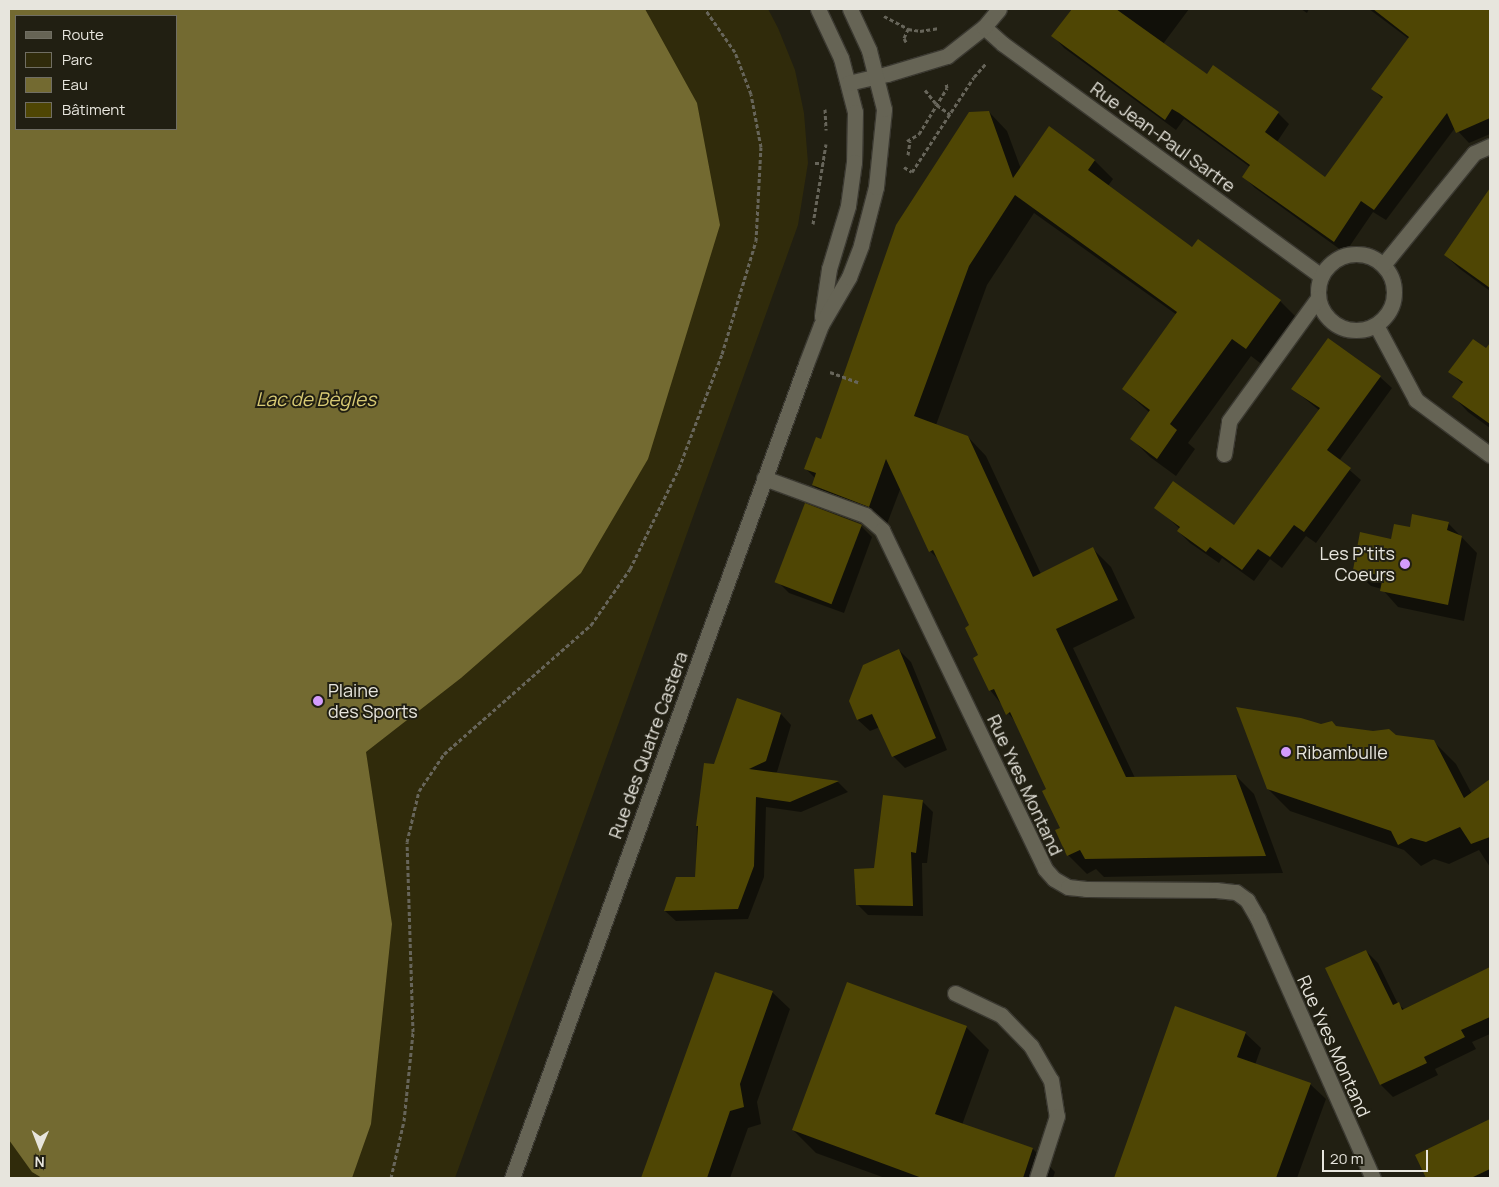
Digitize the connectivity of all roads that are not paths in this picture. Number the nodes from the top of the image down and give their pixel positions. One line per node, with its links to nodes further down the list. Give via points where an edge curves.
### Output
1 (818, 9): 6 (street, Rue des Quatre Castera, via 841,58)
2 (850, 9): 5 (street, Rue des Quatre Castera)
3 (999, 9): 4 (street)
4 (984, 27): 5 (street, via 947,56); 9 (street, Rue Jean-Paul Sartre)
5 (877, 76): 6 (street); 11 (street, Rue des Quatre Castera, via 884,109 874,196 849,277)
6 (848, 83): 11 (street, Rue des Quatre Castera, via 854,112 854,162 848,206 829,269)
7 (1490, 146): 8 (street, via 1474,153)
8 (1382, 266): 9 (street, via 1373,258 1349,255 1328,266); 12 (street, via 1390,274 1393,297 1390,308)
9 (1321, 276): 10 (street)
10 (1318, 298): 12 (street, via 1322,310 1340,327 1352,330); 13 (street, via 1229,421)
11 (821, 325): 15 (street, Rue des Quatre Castera)
12 (1376, 325): 14 (street, via 1416,400)
13 (1224, 454)
14 (1490, 455)
15 (764, 478): 17 (street, Rue des Quatre Castera); 19 (street, Rue Yves Montand, via 866,516 882,530 1044,869 1054,880 1068,887 1086,889 1236,892 1247,900)
16 (955, 993): 18 (street, via 1001,1015 1031,1046 1051,1080 1057,1116)
17 (512, 1178)
18 (1037, 1178)
19 (1373, 1178)

